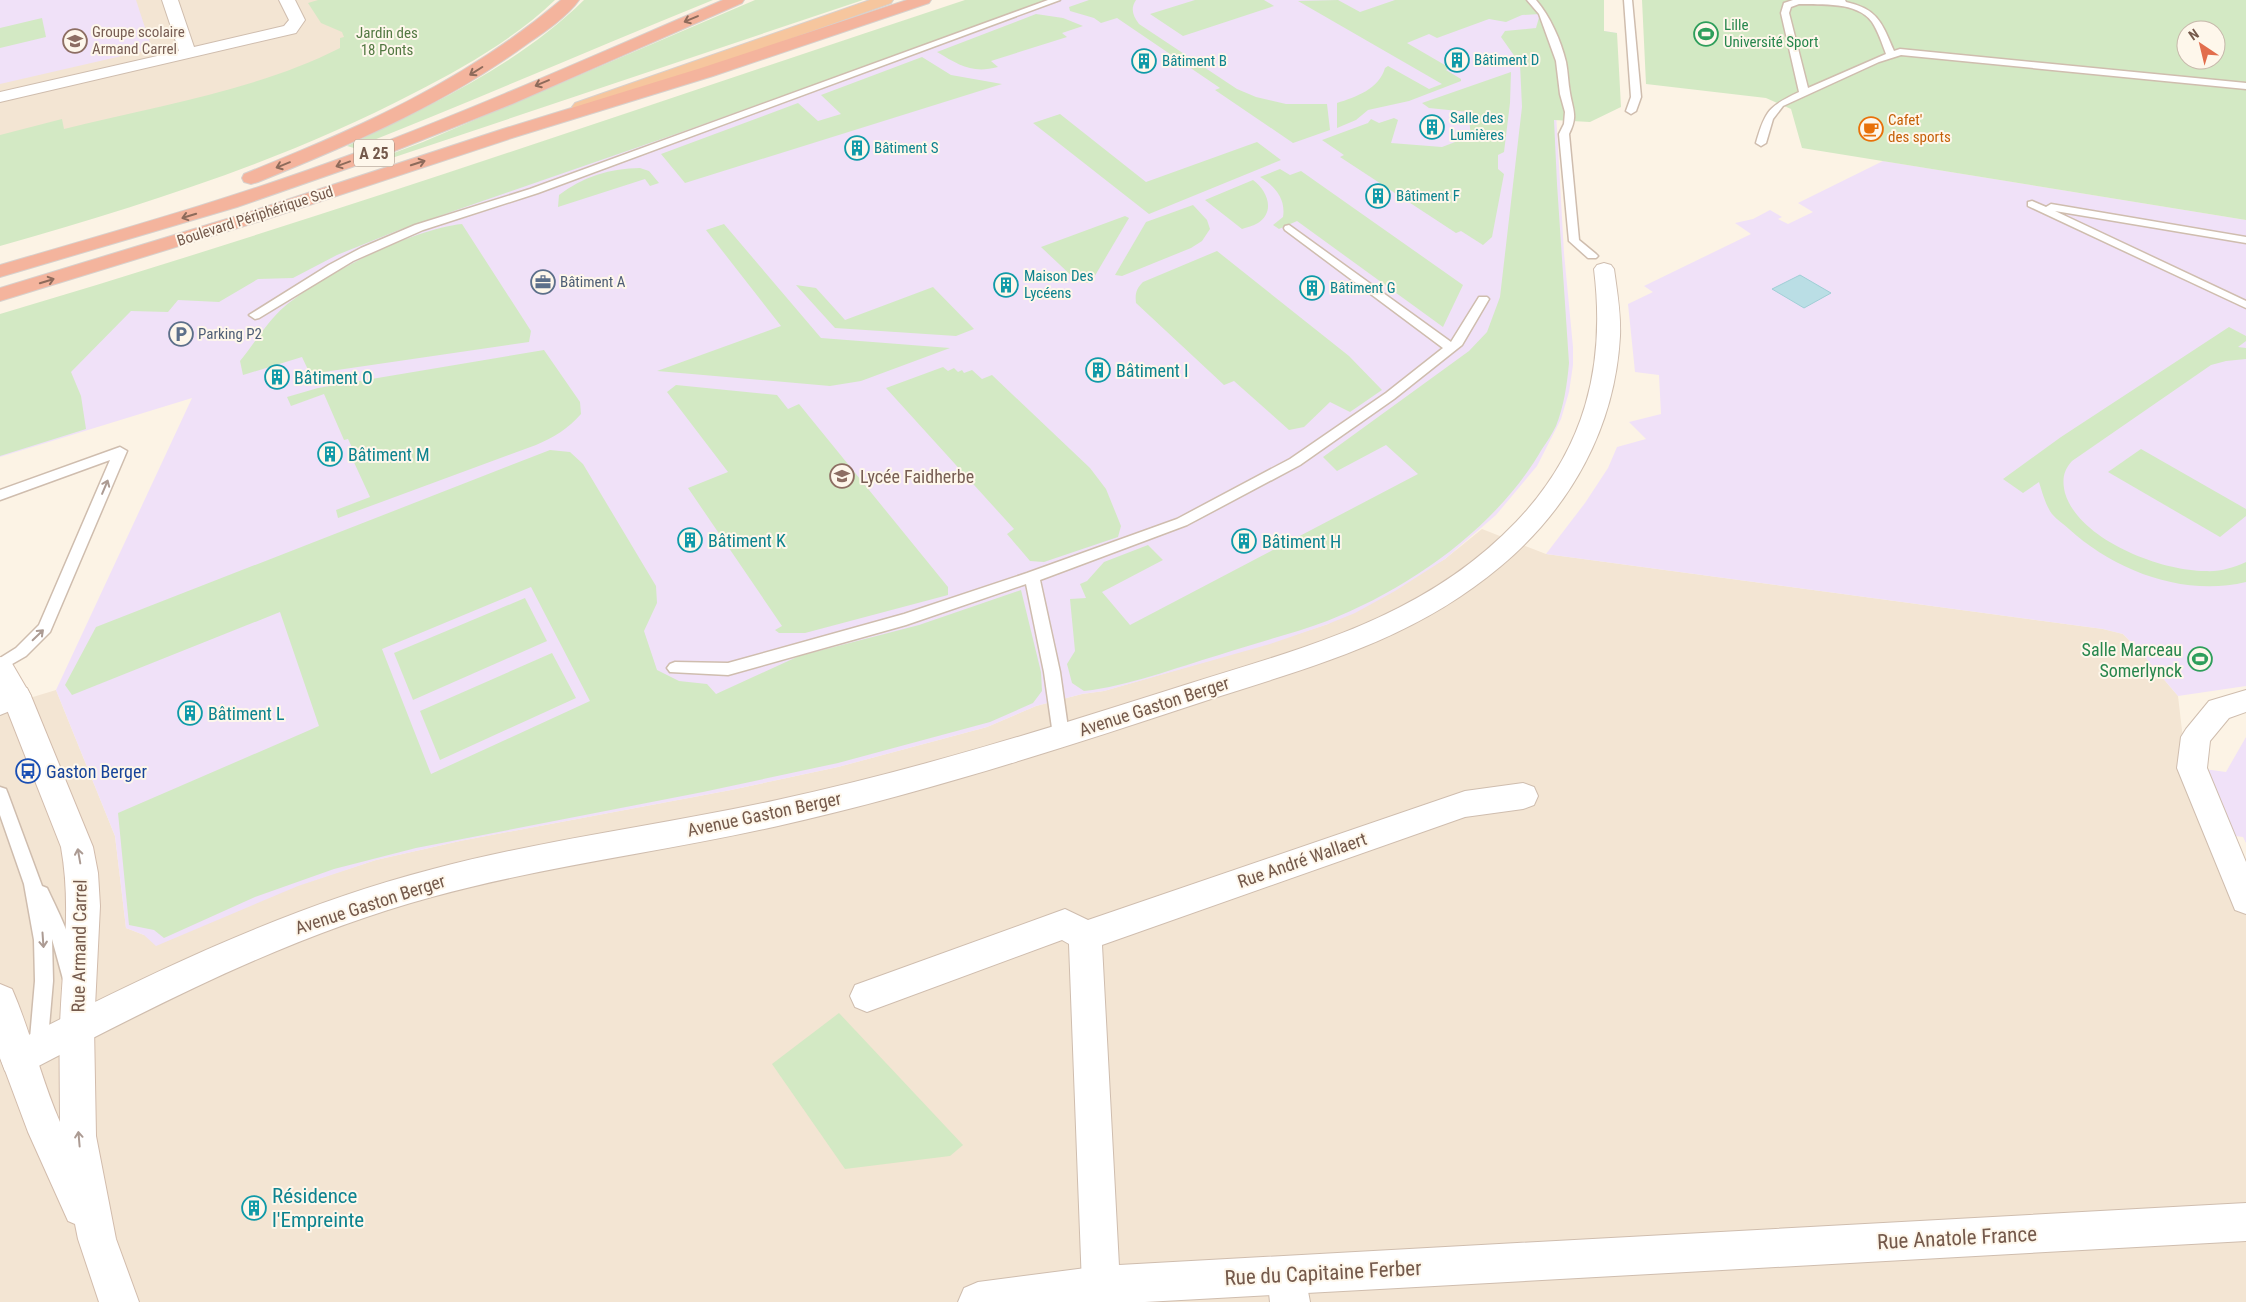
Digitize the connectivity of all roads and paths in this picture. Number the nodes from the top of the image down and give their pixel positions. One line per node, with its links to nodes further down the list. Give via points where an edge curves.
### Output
1 (170, 0): 11 (street)
2 (287, 0): 11 (street, via 297,20 290,30)
3 (572, 0): 21 (highway, one-way to 21, via 514,46 477,70 359,133 200,196)
4 (736, 0): 23 (highway, A 25, one-way to 23, via 365,156 206,210)
5 (885, 0): 17 (highway)
6 (923, 0): 17 (highway, A 25)
7 (1056, 0): 27 (lane, via 534,191 482,205 381,243 306,282)
8 (1530, 0): 22 (lane, via 1544,13 1561,61 1570,112 1564,134 1574,241)
9 (1628, 0): 16 (lane, via 1636,98)
10 (1841, 2): 12 (lane, via 1873,15); 14 (lane, via 1798,1 1787,5 1785,13)
11 (188, 54): 15 (street)
12 (1890, 55): 13 (lane, via 1900,52 1943,55); 14 (lane)
13 (2246, 86)
14 (1804, 93): 18 (lane, via 1780,104 1768,120)
15 (0, 97)
16 (1631, 111)
17 (509, 133): 24 (highway, Boulevard Périphérique Sud / A 25, one-way to 17, via 260,215)
18 (1762, 143)
19 (1290, 228): 28 (lane)
20 (2246, 240): 26 (lane, via 2032,204)
21 (0, 258)
22 (1598, 263): 35 (street, Avenue Gaston Berger, via 1608,337 1590,430 1561,487 1504,549 1442,597 1380,631)
23 (0, 270)
24 (0, 295)
25 (1483, 299): 28 (lane, via 1458,342)
26 (2246, 305)
27 (255, 315)
28 (1451, 348): 30 (lane, via 1390,396 1295,462 1182,522)
29 (0, 494): 31 (lane, one-way to 29, via 21,652 45,628 120,451)
30 (1032, 577): 32 (lane, via 906,619 728,669); 35 (lane, via 1052,672)
31 (0, 666): 33 (street, Rue Armand Carrel)
32 (675, 668)
33 (8, 700): 43 (street, Rue Armand Carrel, one-way to 33, via 84,906 78,855 53,784)
34 (2246, 701): 39 (street, via 2219,709 2196,737 2192,768)
35 (1061, 735): 43 (street, Avenue Gaston Berger, via 825,802 479,871 379,898 264,940)
36 (0, 794): 38 (lane)
37 (1523, 796): 40 (street, Rue André Wallaert, via 1465,804)
38 (29, 876): 43 (lane, via 42,894 60,936); 44 (lane, one-way to 44, via 44,942)
39 (2246, 900)
40 (1085, 936): 41 (street, via 1065,924); 48 (street)
41 (867, 996)
42 (0, 1000): 44 (street, Rue Armand Carrel)
43 (78, 1027): 44 (street, Avenue Gaston Berger); 46 (street, Rue Armand Carrel, one-way to 43, via 78,1136)
44 (28, 1054): 46 (street, Rue Armand Carrel, via 39,1116)
45 (2246, 1222): 47 (street, Rue Anatole France)
46 (97, 1239): 50 (street, Rue Armand Carrel)
47 (1668, 1253): 49 (street, Rue du Capitaine Ferber)
48 (1101, 1285): 49 (street, Rue du Capitaine Ferber); 51 (street, Rue du Capitaine Ferber)
49 (1288, 1288)
50 (119, 1302)
51 (978, 1302)

